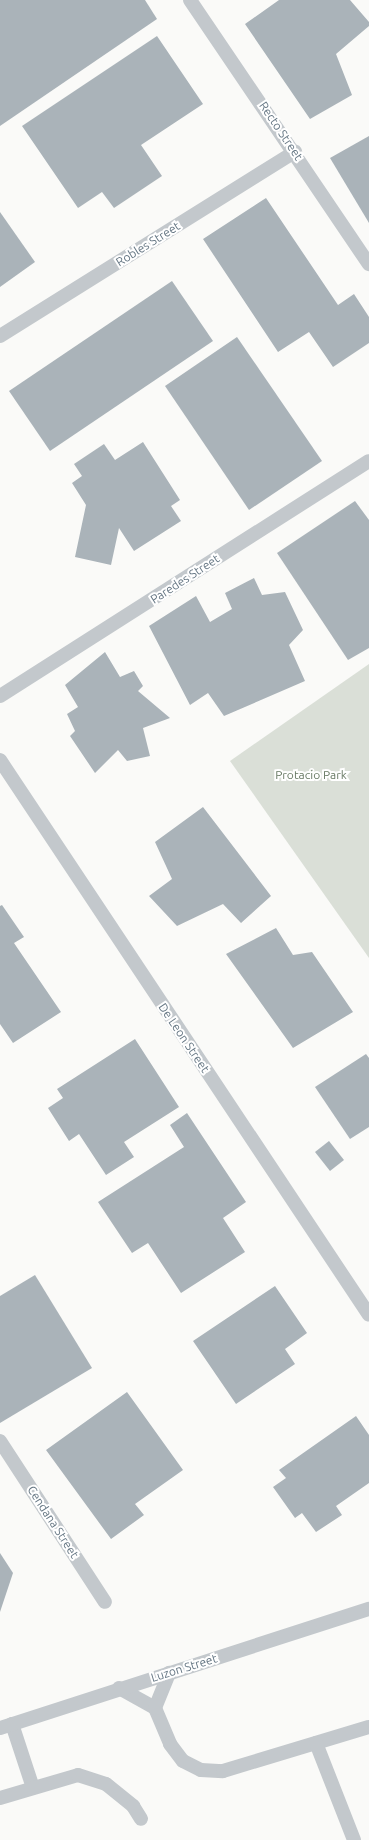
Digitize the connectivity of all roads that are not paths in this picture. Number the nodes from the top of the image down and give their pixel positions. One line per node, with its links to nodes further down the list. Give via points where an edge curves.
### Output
1 (195, 2): 2 (lane, Recto Street)
2 (295, 152): 3 (lane, Recto Street); 4 (lane, Robles Street)
3 (369, 264)
4 (0, 336)
5 (369, 461): 6 (lane, Paredes Street)
6 (0, 696)
7 (0, 760): 8 (lane, De Leon Street)
8 (369, 1315)
9 (0, 1441): 10 (lane, Cendana Street)
10 (105, 1602)
11 (369, 1610): 12 (lane, Luzon Street)
12 (169, 1673): 13 (lane, Luzon Street); 14 (lane)
13 (119, 1688): 14 (lane); 15 (lane, Luzon Street)
14 (155, 1708): 17 (lane, via 170,1744 183,1761 202,1770 222,1770)
15 (6, 1726): 18 (lane)
16 (369, 1727): 17 (lane)
17 (316, 1743): 21 (lane)
18 (33, 1788): 19 (lane); 20 (lane, via 78,1775 91,1778 120,1794)
19 (0, 1798)
20 (141, 1819)
21 (354, 1840)

